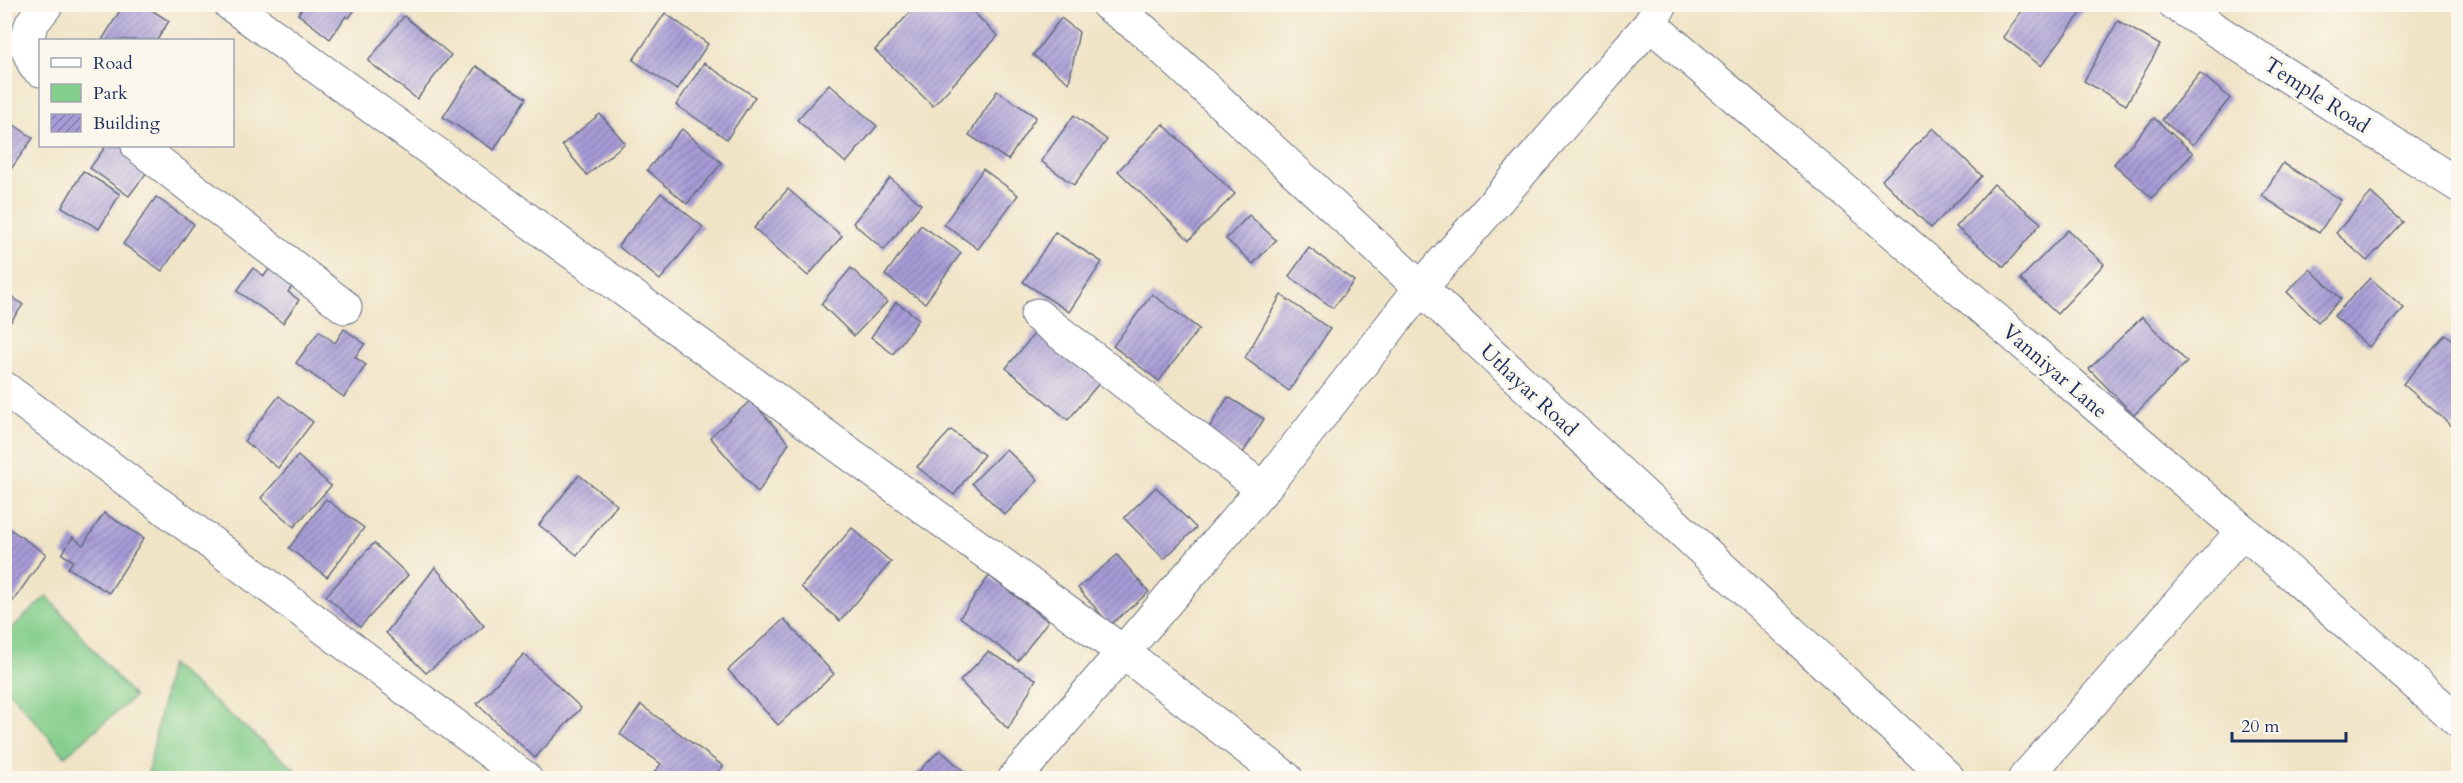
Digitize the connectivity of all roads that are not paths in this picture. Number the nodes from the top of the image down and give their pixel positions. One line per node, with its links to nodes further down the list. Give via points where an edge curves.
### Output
1 (47, 4): 6 (street, via 32,22 26,43)
2 (230, 4): 15 (street)
3 (1107, 4): 9 (street, Uthayar Road, via 1144,31)
4 (2175, 4): 8 (street, Temple Road)
5 (1655, 14): 9 (street); 14 (street, Vanniyar Lane)
6 (39, 69)
7 (139, 147): 10 (street)
8 (2458, 185)
9 (1420, 289): 13 (street); 20 (street, Uthayar Road)
10 (345, 307)
11 (1037, 315): 13 (street)
12 (4, 388): 17 (street)
13 (1263, 489): 15 (street)
14 (2243, 531): 16 (street, Vanniyar Lane); 21 (street)
15 (1123, 652): 18 (street); 19 (street)
16 (2458, 721)
17 (525, 778)
18 (1016, 778)
19 (1286, 778)
20 (1948, 778)
21 (2025, 778)

